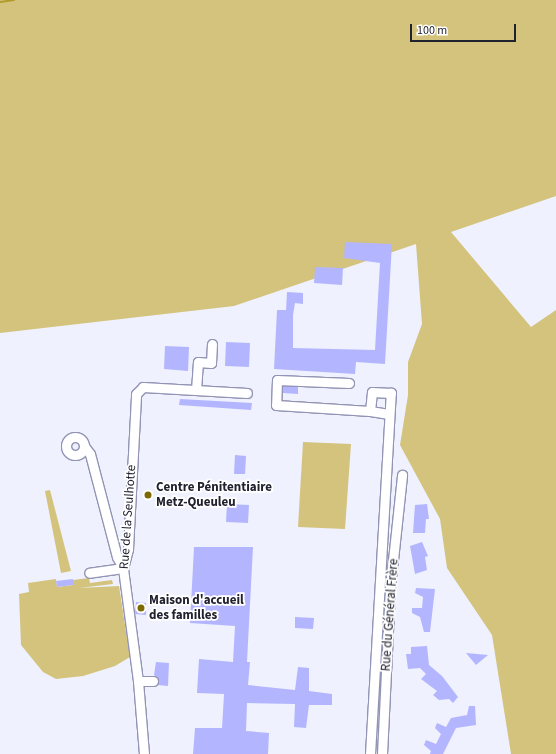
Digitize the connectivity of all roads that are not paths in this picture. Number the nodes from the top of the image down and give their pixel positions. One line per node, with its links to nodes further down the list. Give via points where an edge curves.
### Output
1 (212, 344): 3 (street, via 211,363 198,362)
2 (349, 383): 5 (street, via 278,380 276,406)
3 (196, 390): 4 (street, Rue de la Seulhotte); 9 (street, Rue de la Seulhotte, via 138,389 128,549)
4 (247, 393)
5 (370, 411): 6 (street); 6 (street, via 372,392 392,393)
6 (390, 414): 13 (street)
7 (84, 446): 9 (street, via 90,454 117,557)
8 (402, 475): 17 (street, Rue du Général Frère, via 390,588)
9 (123, 568): 10 (street); 11 (street, Rue de la Seulhotte)
10 (89, 573)
11 (138, 681): 12 (street); 14 (street, Rue de la Seulhotte)
12 (153, 681)
13 (370, 743): 15 (street); 16 (street)
14 (144, 754)
15 (365, 754)
16 (370, 754)
17 (382, 754)

